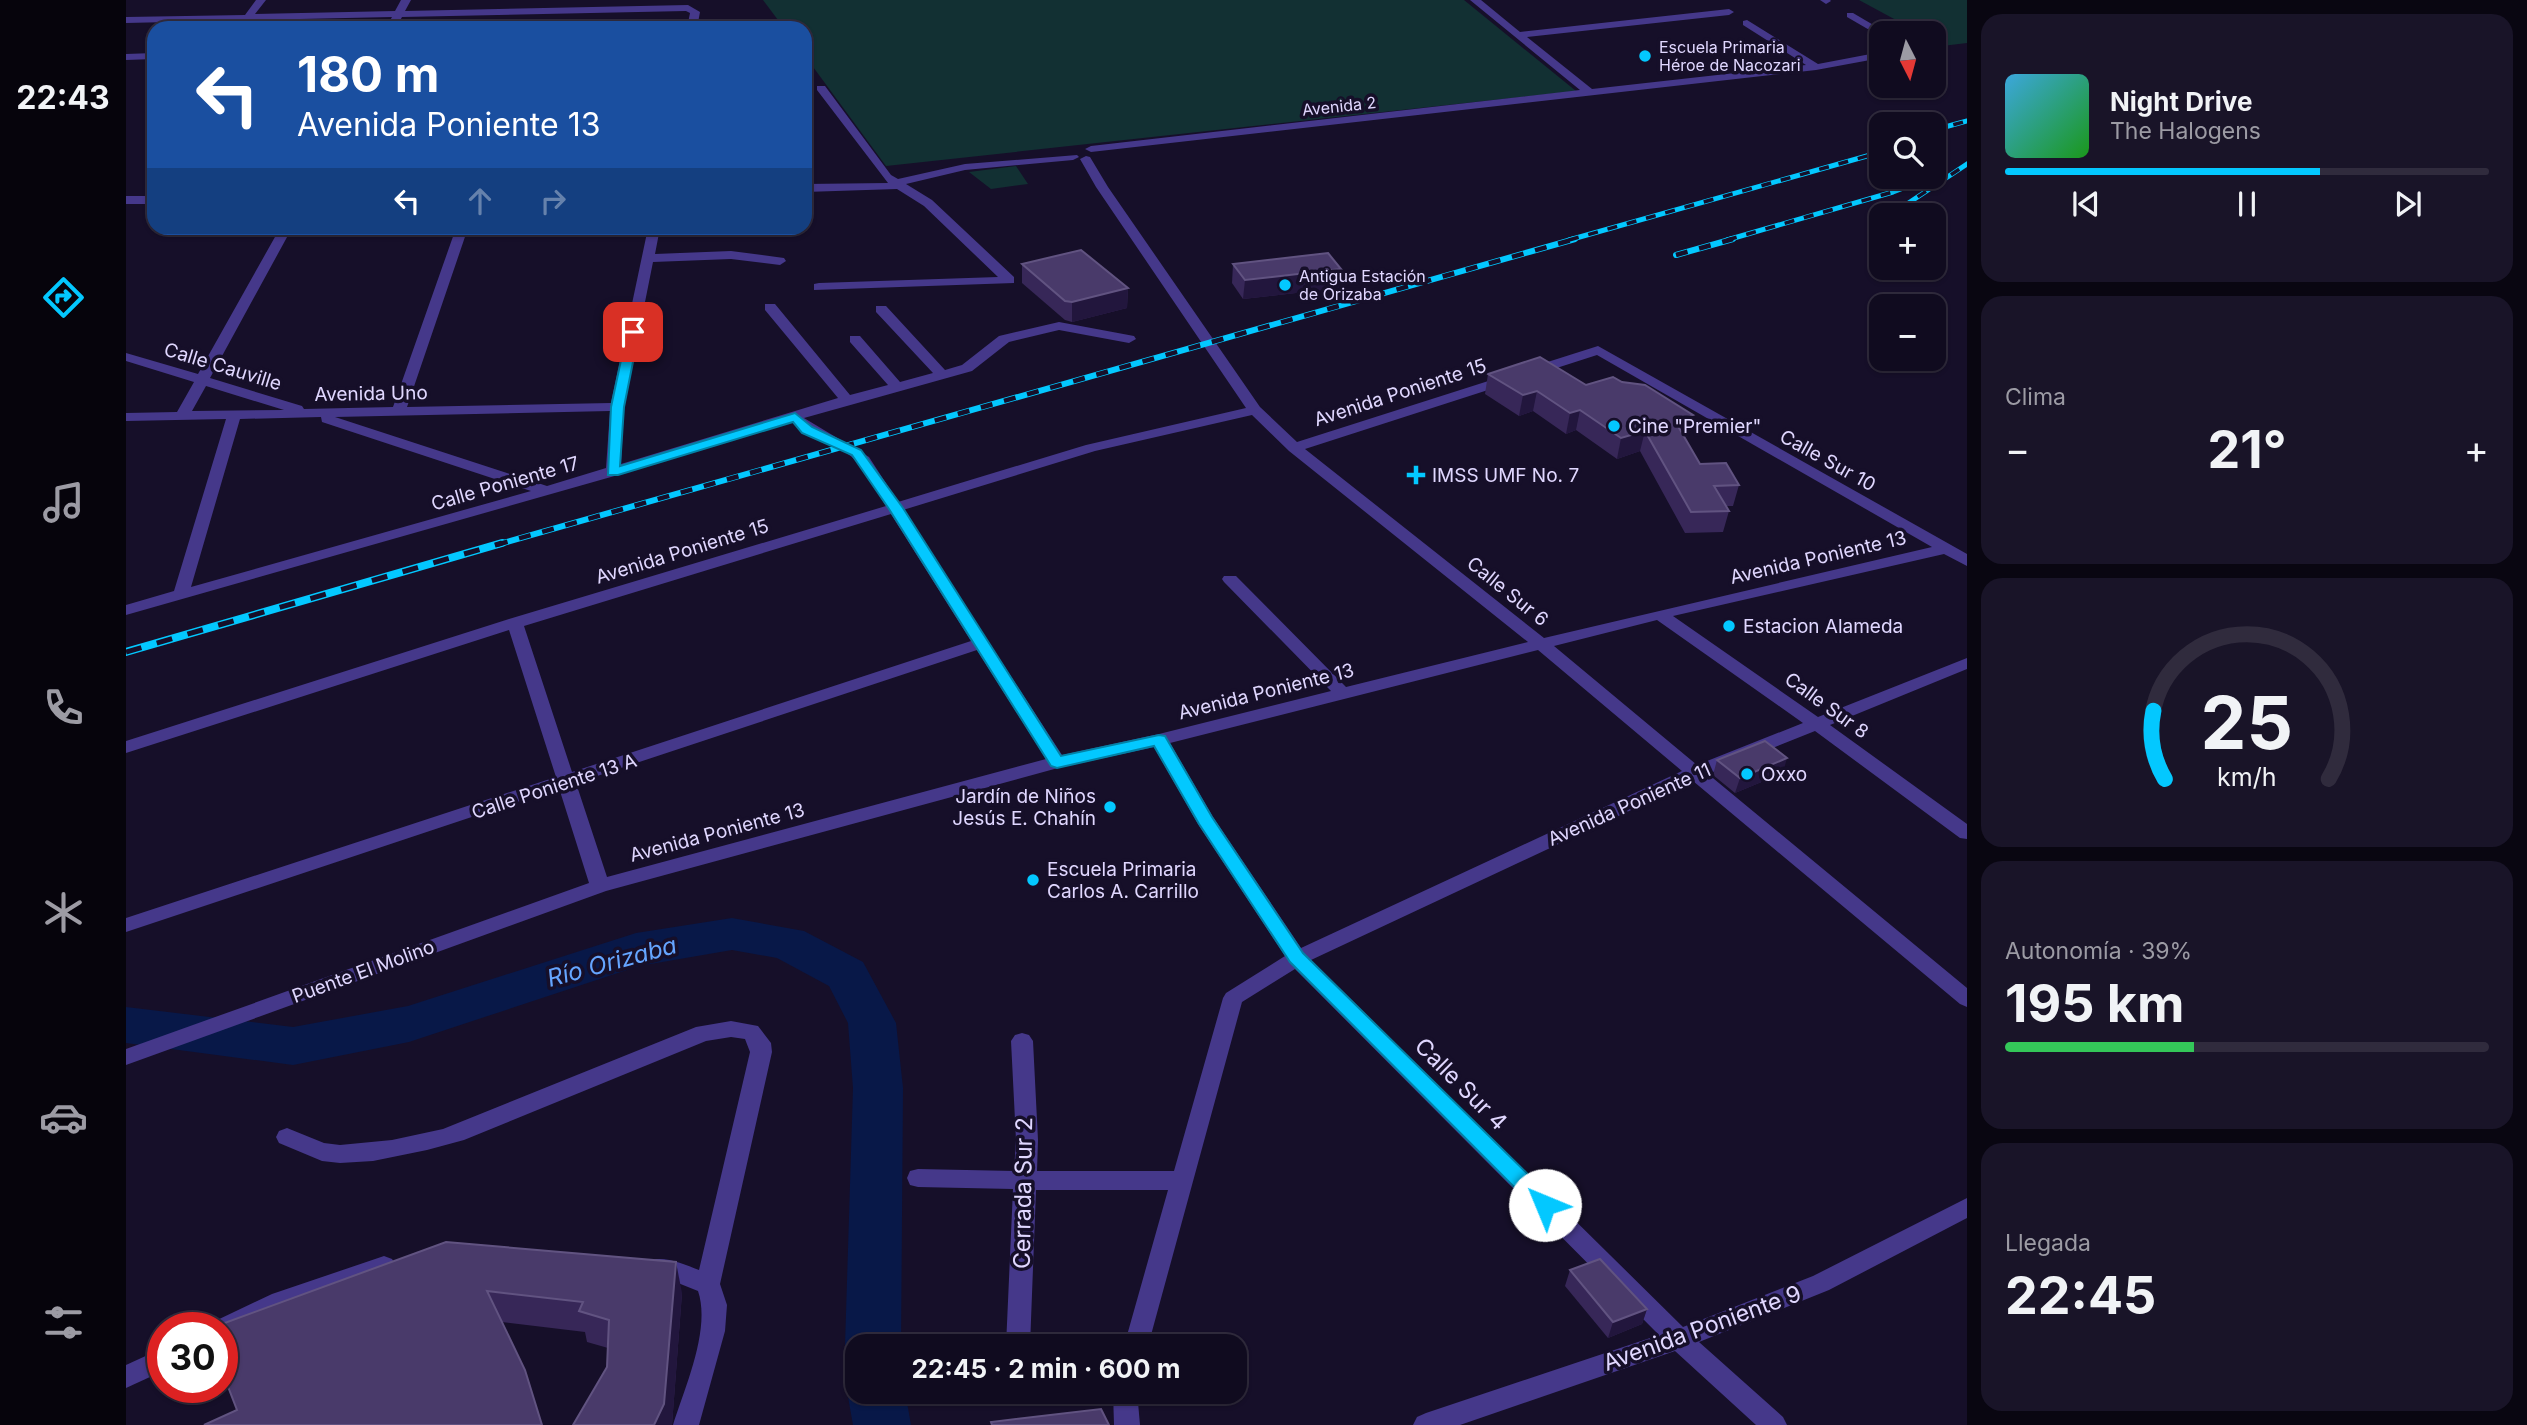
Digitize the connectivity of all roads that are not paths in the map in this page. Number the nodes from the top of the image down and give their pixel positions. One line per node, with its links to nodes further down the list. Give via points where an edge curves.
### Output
1 (261, 0): 8 (street)
2 (406, 0): 6 (street)
3 (1495, 0): 5 (street)
4 (1710, 0): 14 (street, via 1728,12)
5 (1476, 1): 14 (street)
6 (398, 14): 8 (street); 10 (street); 11 (street, via 694,9)
7 (1850, 15): 13 (street)
8 (248, 17): 9 (street)
9 (126, 20)
10 (394, 21)
11 (693, 21)
12 (1747, 23): 18 (street)
13 (1869, 26)
14 (1518, 35): 20 (street)
15 (147, 56): 16 (street)
16 (126, 57)
17 (1869, 57): 18 (street, Avenida 2)
18 (1816, 67): 20 (street, Avenida 2)
19 (821, 88): 23 (street)
20 (1590, 93): 21 (street, Avenida 2)
21 (1081, 154): 23 (street, Avenida 2); 46 (street, Calle Sur 6)
22 (812, 180): 23 (street)
23 (891, 180): 24 (street, via 893,187); 34 (street, via 928,203 1009,279)
24 (812, 188)
25 (126, 194): 26 (street)
26 (147, 194)
27 (126, 200): 28 (street)
28 (147, 200)
29 (282, 235): 42 (street)
30 (460, 235): 47 (street)
31 (653, 235): 32 (street)
32 (649, 258): 33 (street, via 730,255); 45 (street)
33 (780, 261)
34 (819, 287)
35 (770, 307): 44 (street)
36 (881, 309): 41 (street)
37 (855, 339): 43 (street)
38 (1129, 339): 41 (street, Calle Poniente 17, via 1059,326 1004,339 967,368)
39 (1598, 350): 53 (street, Avenida Poniente 15); 57 (street, Calle Sur 10)
40 (126, 357): 42 (street, Calle Cauville)
41 (942, 375): 43 (street, Calle Poniente 17)
42 (203, 380): 48 (street, Calle Cauville); 50 (street)
43 (897, 387): 44 (street, Calle Poniente 17)
44 (847, 400): 52 (street, Calle Poniente 17)
45 (617, 407): 47 (street, Avenida Uno); 54 (street)
46 (1255, 411): 53 (street, Calle Sur 6); 56 (street, Avenida Poniente 15, via 1091,449)
47 (398, 412): 48 (street, Avenida Uno)
48 (313, 414): 49 (street, Avenida Uno); 55 (street, Calle Cauville)
49 (234, 415): 50 (street, Avenida Uno); 60 (street)
50 (182, 416): 51 (street, Avenida Uno)
51 (126, 417)
52 (795, 417): 54 (street, Calle Poniente 17); 56 (street, via 807,430 856,452)
53 (1294, 448): 65 (street, Calle Sur 6)
54 (613, 472): 55 (street, Calle Poniente 17)
55 (547, 491): 60 (street, Calle Poniente 17)
56 (896, 508): 63 (street, Avenida Poniente 15); 64 (street)
57 (1946, 549): 58 (street, Calle Sur 10); 62 (street, Avenida Poniente 13)
58 (1967, 561)
59 (1230, 579): 67 (street)
60 (181, 594): 61 (street, Calle Poniente 17)
61 (126, 610)
62 (1660, 614): 65 (street, Avenida Poniente 13); 68 (street, Calle Sur 8)
63 (515, 623): 70 (street, Avenida Poniente 15); 73 (street)
64 (981, 643): 71 (street); 73 (street, Calle Poniente 13 A)
65 (1541, 644): 67 (street, Avenida Poniente 13); 72 (street, Calle Sur 6)
66 (1967, 663): 68 (street, Avenida Poniente 11)
67 (1343, 694): 69 (street, Avenida Poniente 13)
68 (1817, 724): 72 (street, Avenida Poniente 11); 74 (street, Calle Sur 8)
69 (1159, 740): 71 (street, Avenida Poniente 13); 77 (street, Calle Sur 4, via 1205,820)
70 (126, 747)
71 (1057, 762): 75 (street, Avenida Poniente 13)
72 (1694, 773): 77 (street, Avenida Poniente 11); 78 (street, Calle Sur 6)
73 (565, 782): 75 (street); 76 (street, Calle Poniente 13 A)
74 (1967, 833)
75 (600, 886): 80 (street, Puente El Molino)
76 (126, 925)
77 (1297, 958): 84 (street, Avenida Poniente 11, via 1233,998); 92 (street, Calle Sur 4)
78 (1967, 999)
79 (1022, 1041): 83 (street, Cerrada Sur 2)
80 (126, 1057)
81 (287, 1137): 88 (street, via 326,1153 348,1154 432,1140 703,1033 731,1028 751,1032 761,1052)
82 (918, 1178): 83 (street)
83 (1026, 1179): 84 (street); 90 (street, Cerrada Sur 2)
84 (1182, 1180): 91 (street)
85 (1967, 1207): 92 (street, Avenida Poniente 9, via 1821,1283)
86 (410, 1262): 89 (street, via 383,1266 280,1301)
87 (636, 1265): 88 (street, via 675,1271)
88 (708, 1284): 96 (street, via 715,1305 713,1331)
89 (238, 1321)
90 (1019, 1334)
91 (1139, 1334)
92 (1679, 1339): 98 (street, Avenida Poniente 9); 99 (street, Calle Sur 4)
93 (147, 1367): 94 (street)
94 (126, 1377)
95 (1126, 1404): 97 (street)
96 (686, 1425)
97 (1127, 1425)
98 (1426, 1425)
99 (1774, 1425)

